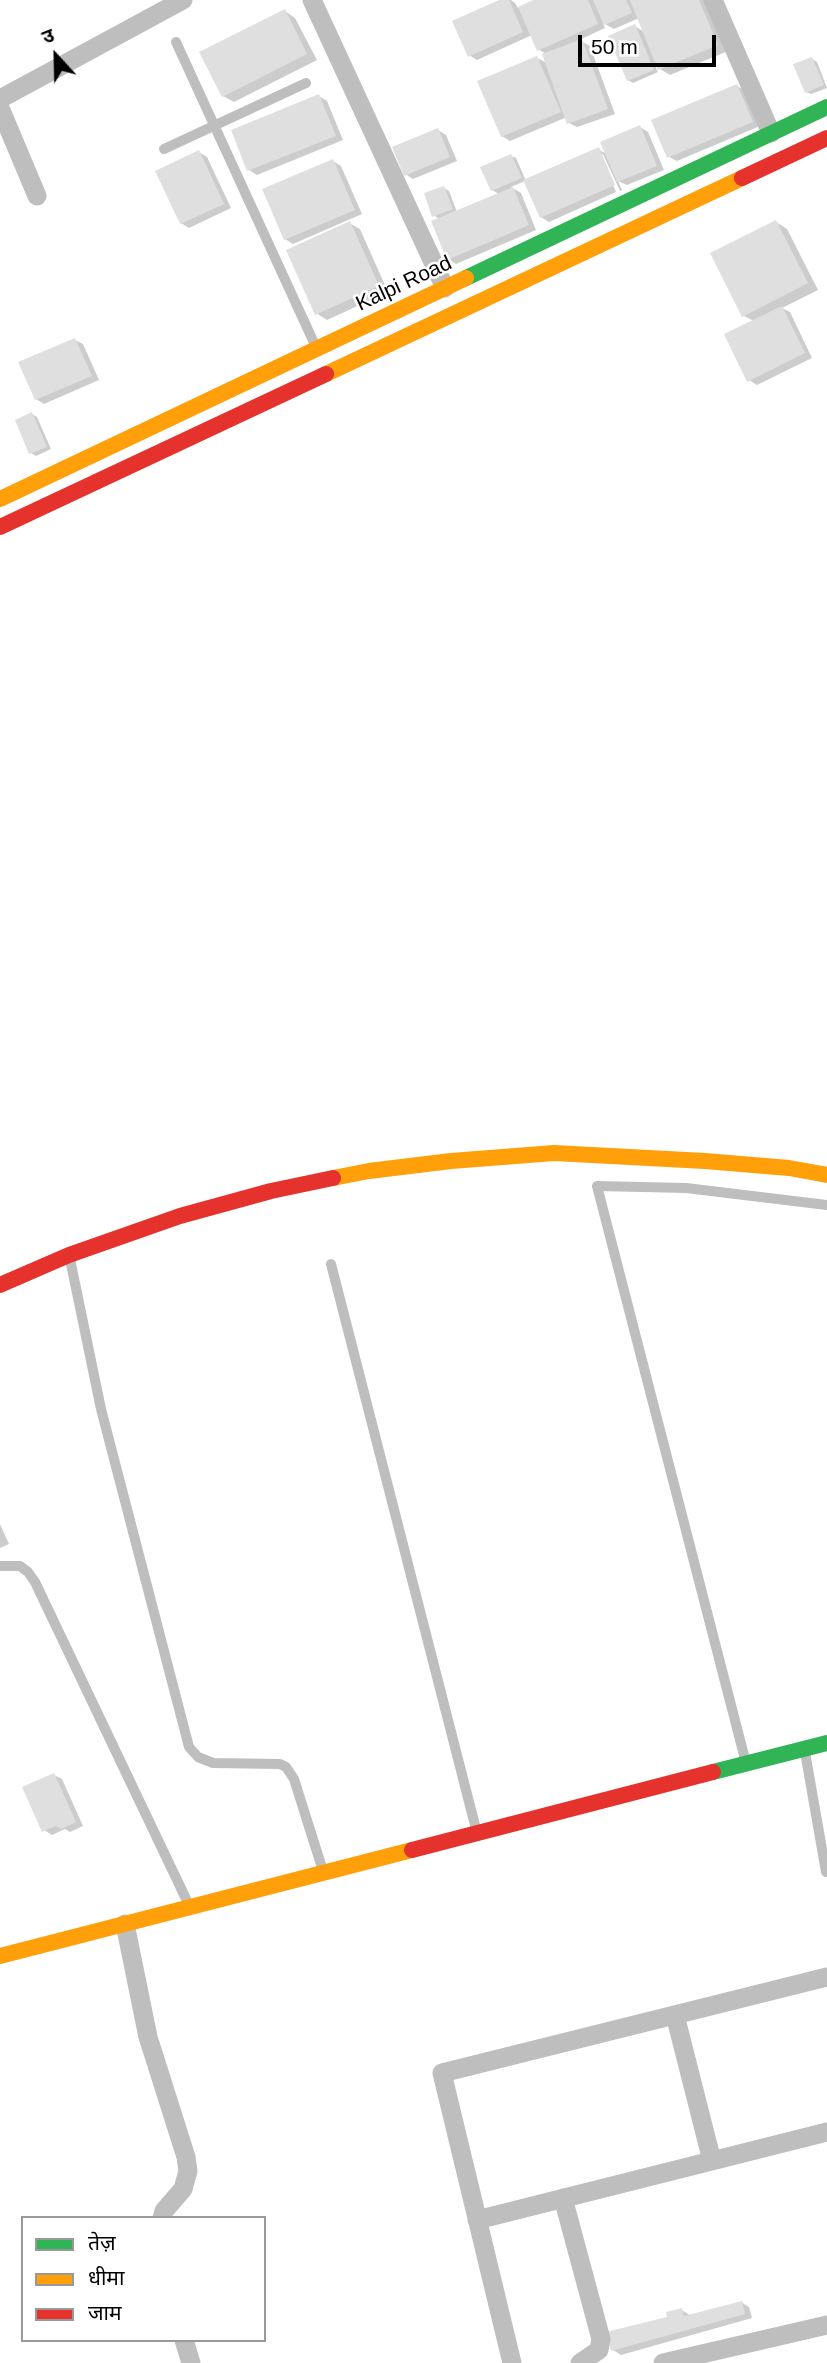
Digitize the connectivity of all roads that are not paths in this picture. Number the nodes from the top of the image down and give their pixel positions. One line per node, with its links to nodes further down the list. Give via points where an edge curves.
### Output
1 (183, 0): 6 (street)
2 (312, 0): 14 (street)
3 (713, 0): 10 (street)
4 (176, 42): 9 (lane)
5 (306, 83): 9 (lane)
6 (0, 99)
7 (827, 107): 10 (main road, Kalpi Road)
8 (0, 108): 13 (street)
9 (214, 124): 12 (lane); 15 (lane)
10 (771, 133): 14 (main road, Kalpi Road)
11 (827, 138): 17 (main road)
12 (164, 149)
13 (37, 196)
14 (445, 288): 15 (main road, Kalpi Road)
15 (317, 349): 16 (main road, Kalpi Road)
16 (0, 499)
17 (0, 527)
18 (827, 1175): 20 (main road, via 619,1155 554,1153 451,1161 369,1171 271,1191 180,1216)
19 (827, 1205): 26 (lane, via 686,1188 597,1186)
20 (69, 1255): 22 (main road); 29 (lane, via 97,1396 189,1747 213,1763 286,1767 294,1779)
21 (331, 1264): 27 (lane)
22 (0, 1285)
23 (0, 1566): 30 (lane, via 20,1566 35,1582)
24 (827, 1742): 25 (main road)
25 (804, 1748): 26 (main road); 28 (lane)
26 (746, 1764): 27 (main road)
27 (477, 1833): 29 (main road)
28 (826, 1872)
29 (323, 1873): 30 (main road)
30 (190, 1907): 31 (main road)
31 (125, 1924): 32 (main road); 38 (street, via 148,2037 188,2171 183,2189)
32 (0, 1956)
33 (827, 1977): 34 (street)
34 (675, 2015): 36 (street); 39 (street, via 442,2073)
35 (827, 2132): 36 (street)
36 (712, 2161): 37 (street)
37 (563, 2199): 39 (street); 44 (street, via 601,2339 599,2350)
38 (163, 2216)
39 (477, 2220): 43 (street)
40 (827, 2325): 45 (street)
41 (185, 2342): 42 (street)
42 (191, 2363)
43 (512, 2363)
44 (580, 2363)
45 (663, 2363)

